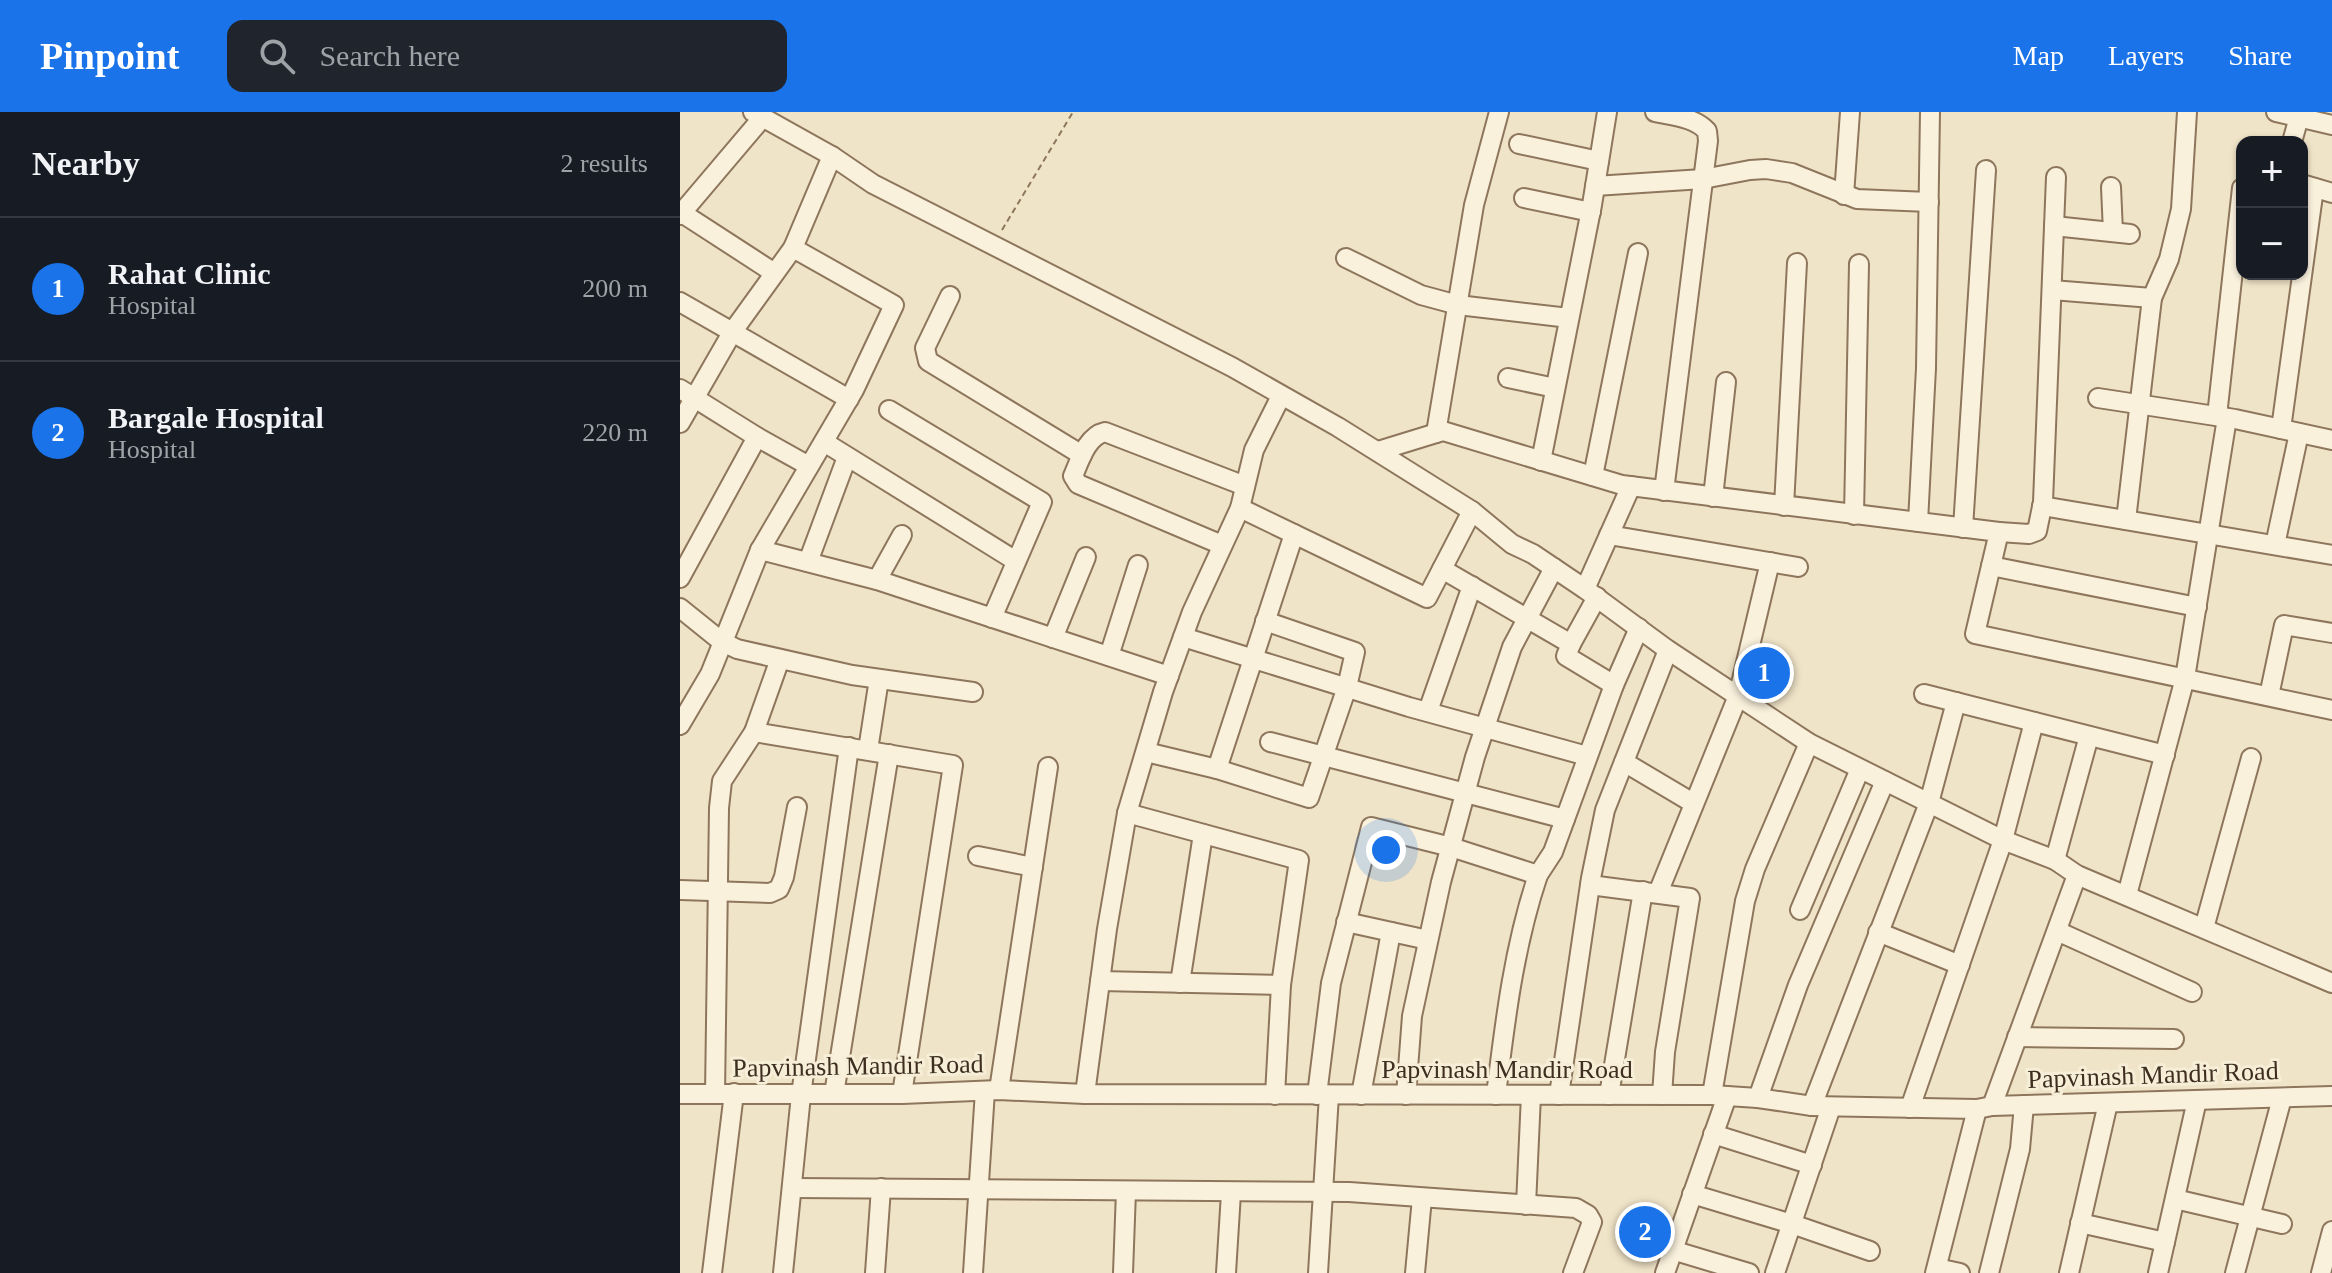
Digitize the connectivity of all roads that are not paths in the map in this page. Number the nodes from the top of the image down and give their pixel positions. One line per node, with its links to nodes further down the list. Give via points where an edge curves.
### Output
1 (1499, 112): 38 (street, via 1474,205)
2 (1607, 112): 14 (street)
3 (1655, 112): 9 (street)
4 (1850, 112): 21 (street)
5 (1930, 112): 23 (street)
6 (2187, 112): 36 (street, via 2181,209 2169,259)
7 (758, 114): 13 (street); 26 (street)
8 (2284, 114): 10 (street); 11 (street)
9 (1691, 116): 17 (street, via 1707,131)
10 (2328, 120)
11 (2290, 136)
12 (1519, 144): 14 (street)
13 (832, 156): 28 (street); 45 (street, via 873,184)
14 (1599, 161): 18 (street)
15 (1986, 170): 74 (street)
16 (2056, 177): 27 (street)
17 (1703, 179): 18 (street); 21 (street, via 1766,169 1792,173); 65 (street)
18 (1595, 186): 25 (street)
19 (2111, 187): 27 (street, via 2122,233)
20 (2316, 188): 52 (street)
21 (1844, 195): 23 (street)
22 (1524, 198): 25 (street)
23 (1929, 202): 73 (street)
24 (2240, 208): 50 (street)
25 (1591, 212): 39 (street)
26 (681, 214): 33 (street)
27 (2054, 226): 34 (street)
28 (793, 248): 33 (street); 47 (street, via 894,305)
29 (1638, 253): 62 (street)
30 (1346, 258): 38 (street, via 1421,295)
31 (1797, 263): 67 (street)
32 (1859, 264): 71 (street)
33 (773, 272): 40 (street)
34 (2052, 290): 36 (street); 68 (street)
35 (950, 296): 58 (street, via 925,348 928,361)
36 (2152, 298): 48 (street)
37 (680, 302): 40 (street)
38 (1458, 305): 39 (street); 53 (street)
39 (1569, 318): 43 (street)
40 (733, 331): 44 (street); 47 (street)
41 (1508, 378): 43 (street)
42 (1726, 382): 66 (street)
43 (1555, 388): 60 (street)
44 (687, 394): 51 (street); 54 (street)
45 (1281, 396): 57 (street); 63 (street, via 1254,450)
46 (2098, 398): 48 (street)
47 (849, 399): 56 (street)
48 (2140, 404): 50 (street); 72 (street)
49 (889, 410): 85 (street, via 1042,502)
50 (2222, 417): 52 (street); 76 (street)
51 (680, 423)
52 (2290, 431): 55 (street); 81 (street)
53 (1436, 433): 57 (street); 60 (street)
54 (757, 437): 61 (street); 93 (street)
55 (2332, 440)
56 (824, 442): 59 (street); 61 (street)
57 (1378, 451): 70 (street)
58 (1082, 455): 63 (street, via 1096,435 1105,432); 80 (street, via 1073,476 1078,484)
59 (847, 457): 85 (street); 86 (street)
60 (1541, 461): 62 (street)
61 (809, 466): 82 (street)
62 (1593, 476): 64 (street)
63 (1245, 486): 69 (street)
64 (1631, 486): 65 (street); 79 (street)
65 (1664, 491): 66 (street)
66 (1713, 497): 67 (street)
67 (1784, 506): 71 (street)
68 (2042, 506): 72 (street); 75 (street, via 2037,531)
69 (1240, 508): 77 (street); 80 (street)
70 (1472, 511): 91 (street, via 1512,544); 92 (street)
71 (1854, 515): 73 (street)
72 (2126, 520): 76 (street)
73 (1918, 522): 74 (street)
74 (1963, 528): 75 (street)
75 (1999, 532): 89 (street)
76 (2208, 533): 81 (street); 97 (street)
77 (1294, 534): 92 (street, via 1427,598); 101 (street)
78 (902, 535): 94 (street)
79 (1609, 535): 87 (street); 96 (street)
80 (1222, 545): 104 (street)
81 (2275, 545): 83 (street)
82 (760, 550): 86 (street); 106 (street)
83 (2332, 555)
84 (1086, 557): 105 (street)
85 (1016, 561): 99 (street)
86 (808, 562): 94 (street)
87 (1770, 562): 90 (street); 119 (street)
88 (1138, 565): 109 (street)
89 (1991, 566): 97 (street); 113 (street, via 1975,634)
90 (1798, 567)
91 (1554, 568): 96 (street); 100 (street)
92 (1442, 569): 95 (street)
93 (680, 578)
94 (877, 580): 99 (street)
95 (1472, 586): 100 (street); 124 (street)
96 (1591, 593): 102 (street); 107 (street)
97 (2197, 607): 113 (street)
98 (680, 608): 106 (street)
99 (992, 618): 105 (street)
100 (1528, 618): 107 (street); 127 (street, via 1512,647)
101 (1265, 621): 110 (street); 116 (street, via 1355,652)
102 (1639, 628): 108 (street); 115 (street)
103 (2332, 633): 120 (street, via 2284,625)
104 (1183, 637): 110 (street); 112 (street)
105 (1053, 638): 109 (street)
106 (721, 641): 111 (street); 122 (street, via 710,674)
107 (1571, 644): 115 (street, via 1566,656)
108 (1668, 650): 119 (street); 139 (street)
109 (1109, 656): 112 (street)
110 (1253, 658): 116 (street); 141 (street)
111 (780, 659): 114 (street); 128 (street)
112 (1169, 676): 133 (street)
113 (2185, 678): 120 (street); 135 (street)
114 (879, 679): 117 (street); 132 (street)
115 (1614, 685): 136 (street)
116 (1347, 687): 124 (street); 137 (street)
117 (973, 692)
118 (1924, 694): 121 (street)
119 (1738, 696): 131 (street); 145 (street)
120 (2269, 696): 123 (street)
121 (1956, 702): 125 (street); 146 (street)
122 (685, 703): 126 (street)
123 (2332, 710)
124 (1428, 711): 127 (street)
125 (2034, 722): 129 (street); 151 (street)
126 (680, 725)
127 (1485, 726): 136 (street); 144 (street)
128 (754, 732): 132 (street); 160 (street, via 722,781)
129 (2089, 736): 135 (street); 154 (street)
130 (1270, 742): 137 (street)
131 (1809, 743): 142 (street); 194 (street, via 1745,901)
132 (858, 749): 134 (street); 184 (street)
133 (1146, 752): 141 (street); 148 (street)
134 (889, 754): 181 (street); 182 (street, via 953,765)
135 (2165, 755): 162 (street)
136 (1587, 756): 149 (street)
137 (1323, 758): 141 (street, via 1309,798); 144 (street)
138 (2251, 758): 165 (street)
139 (1624, 762): 145 (street); 158 (street, via 1605,810)
140 (1048, 767): 155 (street)
141 (1217, 769)
142 (1860, 769): 143 (street); 163 (street)
143 (1885, 781): 146 (street); 196 (street, via 1798,985)
144 (1465, 794): 149 (street); 152 (street)
145 (1693, 803): 161 (street)
146 (1929, 803): 151 (street); 168 (street)
147 (797, 807): 160 (street, via 779,889)
148 (1127, 813): 150 (street); 171 (street)
149 (1565, 819): 156 (street)
150 (1203, 834): 172 (street); 174 (street, via 1299,860)
151 (2003, 840): 154 (street); 170 (street)
152 (1451, 847): 156 (street); 164 (street, via 1371,827); 169 (street)
153 (978, 856): 155 (street)
154 (2055, 860): 157 (street)
155 (1033, 867): 178 (street)
156 (1538, 875): 189 (street, via 1507,1005)
157 (2077, 875): 162 (street); 166 (street)
158 (1590, 885): 161 (street); 191 (street)
159 (680, 890): 160 (street)
160 (717, 891): 179 (street)
161 (1650, 892): 192 (street); 193 (street, via 1690,898)
162 (2127, 895): 165 (street)
163 (1800, 910)
164 (1346, 922): 167 (street); 186 (street, via 1326,1010)
165 (2204, 928): 173 (street)
166 (2057, 931): 175 (street); 176 (street)
167 (1391, 932): 169 (street); 187 (street)
168 (1878, 932): 170 (street); 201 (street)
169 (1428, 940): 188 (street, via 1412,1016)
170 (1960, 965): 203 (street)
171 (1100, 981): 172 (street); 183 (street)
172 (1180, 983): 174 (street)
173 (2332, 983)
174 (1281, 985): 185 (street)
175 (2192, 992)
176 (2017, 1037): 177 (street); 204 (street)
177 (2174, 1039)
178 (992, 1090): 182 (street, Papvinash Mandir Road); 183 (street, Papvinash Mandir Road); 209 (street)
179 (724, 1093): 180 (street, Papvinash Mandir Road); 184 (street, Papvinash Mandir Road); 226 (street)
180 (680, 1094)
181 (834, 1094): 182 (street, Papvinash Mandir Road); 184 (street, Papvinash Mandir Road)
182 (902, 1094)
183 (1085, 1094): 185 (street, Papvinash Mandir Road)
184 (801, 1095): 207 (street)
185 (1275, 1095): 186 (street, Papvinash Mandir Road)
186 (1323, 1095): 187 (street, Papvinash Mandir Road); 211 (street)
187 (1361, 1095): 188 (street, Papvinash Mandir Road)
188 (1406, 1095): 189 (street, Papvinash Mandir Road)
189 (1496, 1095): 190 (street, Papvinash Mandir Road)
190 (1531, 1095): 191 (street, Papvinash Mandir Road); 216 (street)
191 (1559, 1095): 192 (street, Papvinash Mandir Road)
192 (1609, 1095): 193 (street, Papvinash Mandir Road)
193 (1662, 1095): 194 (street, Papvinash Mandir Road)
194 (1719, 1096): 196 (street, Papvinash Mandir Road); 205 (street)
195 (2332, 1096): 197 (street, Papvinash Mandir Road)
196 (1758, 1098): 201 (street, Papvinash Mandir Road)
197 (2282, 1098): 198 (street, Papvinash Mandir Road); 217 (street)
198 (2197, 1100): 199 (street, Papvinash Mandir Road); 215 (street)
199 (2108, 1103): 200 (street, Papvinash Mandir Road); 218 (street)
200 (2024, 1105): 204 (street, Papvinash Mandir Road); 239 (street, via 2020,1149)
201 (1812, 1106): 202 (street, Papvinash Mandir Road)
202 (1831, 1107): 203 (street, Papvinash Mandir Road); 206 (street)
203 (1910, 1108): 204 (street, Papvinash Mandir Road)
204 (1984, 1108): 225 (street)
205 (1713, 1134): 206 (street); 213 (street)
206 (1812, 1165): 219 (street)
207 (793, 1188): 208 (street); 227 (street)
208 (881, 1188): 209 (street); 228 (street)
209 (979, 1189): 210 (street); 229 (street)
210 (1126, 1191): 212 (street); 230 (street)
211 (1323, 1192): 212 (street); 214 (street); 232 (street)
212 (1231, 1193): 231 (street)
213 (1692, 1194): 219 (street); 223 (street)
214 (1422, 1198): 216 (street); 233 (street)
215 (2175, 1199): 217 (street); 221 (street)
216 (1526, 1205): 234 (street, via 1576,1208 1588,1215 1592,1222)
217 (2250, 1216): 220 (street); 242 (street)
218 (2080, 1223): 221 (street); 240 (street)
219 (1792, 1224): 224 (street); 237 (street)
220 (2282, 1224)
221 (2165, 1242): 241 (street)
222 (2331, 1242): 243 (street)
223 (1672, 1250): 235 (street); 236 (street)
224 (1870, 1251)
225 (1936, 1270): 238 (street)
226 (712, 1273)
227 (783, 1273)
228 (875, 1273)
229 (973, 1273)
230 (1123, 1273)
231 (1226, 1273)
232 (1318, 1273)
233 (1415, 1273)
234 (1573, 1273)
235 (1665, 1273)
236 (1749, 1273)
237 (1775, 1273)
238 (1960, 1273)
239 (1989, 1273)
240 (2069, 1273)
241 (2158, 1273)
242 (2235, 1273)
243 (2321, 1273)

